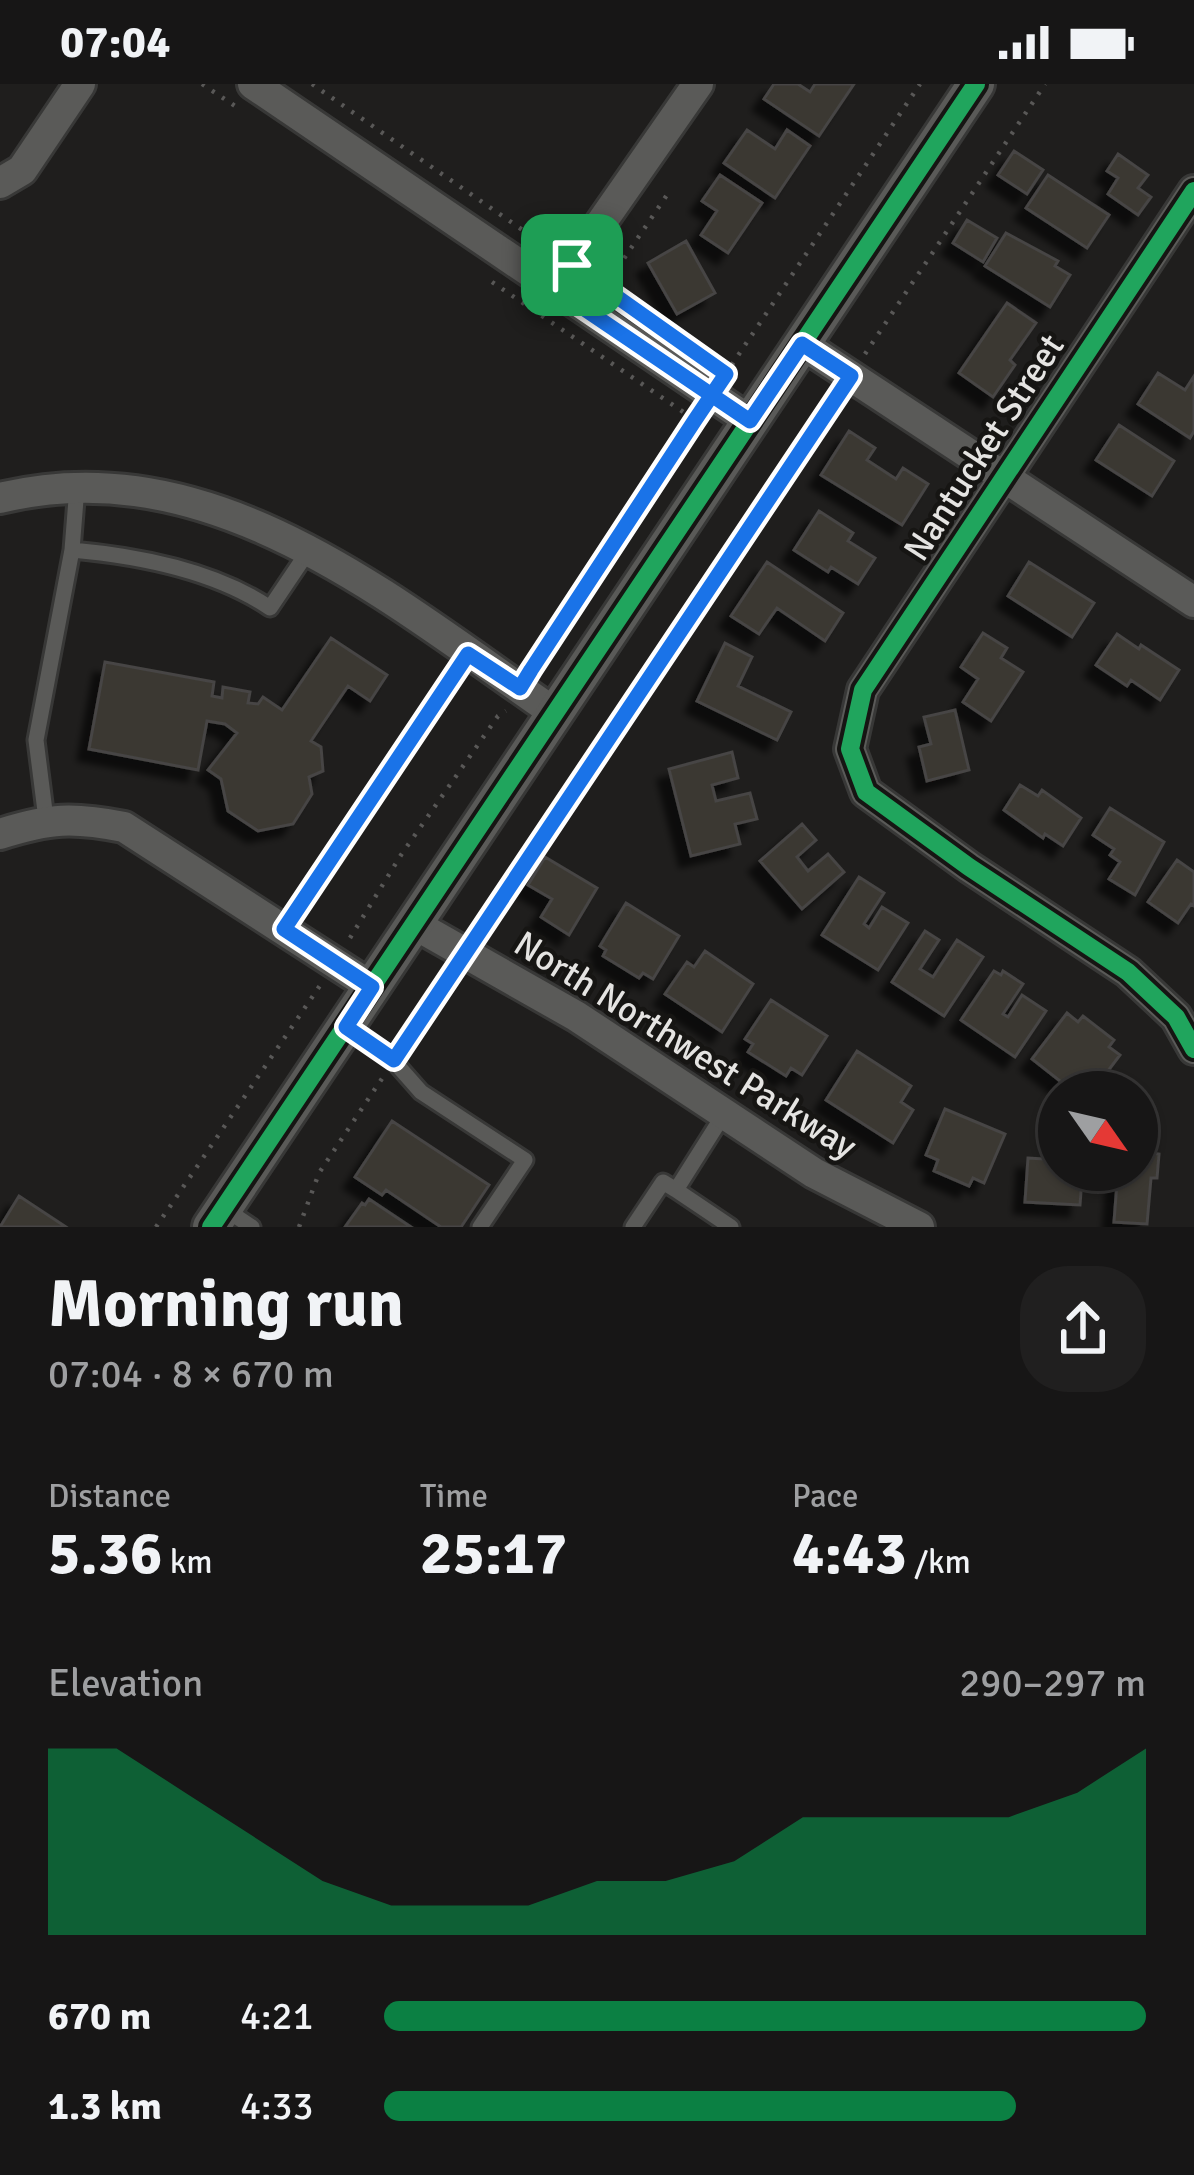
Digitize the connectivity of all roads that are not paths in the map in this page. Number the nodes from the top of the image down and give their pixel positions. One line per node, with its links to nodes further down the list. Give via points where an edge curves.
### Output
1 (80, 84): 5 (street, via 22,170)
2 (253, 84): 7 (street)
3 (698, 84): 7 (street)
4 (976, 84): 8 (street)
5 (0, 183)
6 (1194, 191): 10 (street, Nantucket Street)
7 (563, 277): 9 (street)
8 (802, 344): 9 (street); 10 (street)
9 (750, 421): 17 (street)
10 (1003, 476): 15 (street); 24 (street, Nantucket Street, via 863,690 850,749 866,792 1128,972 1176,1017)
11 (77, 487): 12 (street); 13 (street, via 128,490 239,516); 14 (lane)
12 (0, 498)
13 (310, 549): 14 (lane, via 270,608 241,588 153,562); 16 (street)
14 (72, 550): 18 (lane, via 35,740)
15 (1194, 602)
16 (468, 654): 17 (street); 21 (lane)
17 (555, 713): 20 (street)
18 (46, 819): 19 (street); 21 (street, via 124,827)
19 (0, 834)
20 (414, 924): 22 (street); 25 (street, North Northwest Parkway, via 576,1016)
21 (284, 929): 22 (street)
22 (372, 987): 23 (street)
23 (346, 1027): 27 (street); 28 (lane, via 394,1060 421,1092 525,1160)
24 (1194, 1049)
25 (724, 1114): 26 (lane); 31 (street, North Northwest Parkway, via 814,1174)
26 (676, 1190): 29 (lane, via 663,1181); 30 (lane)
27 (229, 1221)
28 (480, 1227)
29 (633, 1227)
30 (731, 1227)
31 (919, 1227)

